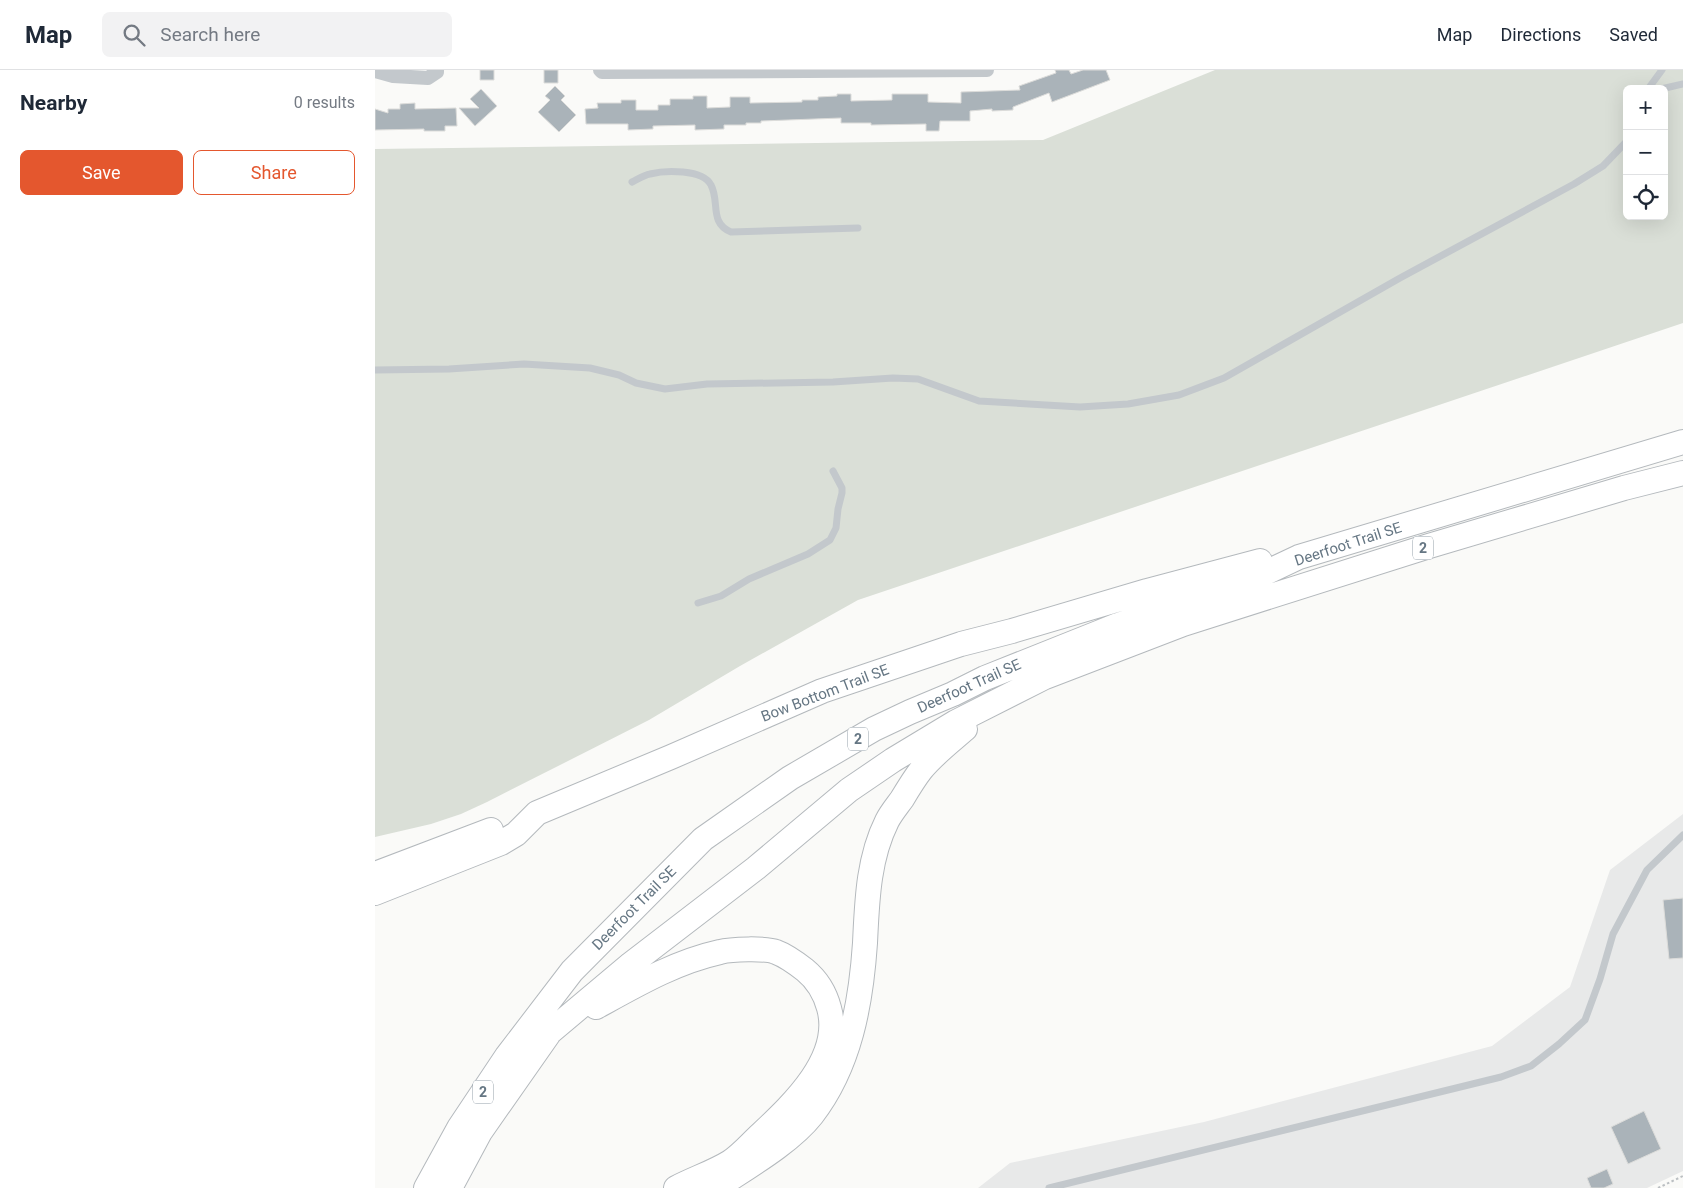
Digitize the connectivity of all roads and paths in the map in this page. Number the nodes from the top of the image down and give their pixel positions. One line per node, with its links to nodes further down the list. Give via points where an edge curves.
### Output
1 (437, 70): 5 (street, via 428,78 393,76)
2 (600, 70): 3 (street)
3 (987, 70)
4 (1662, 70): 7 (lane)
5 (375, 71)
6 (1683, 84): 8 (lane)
7 (1651, 85)
8 (1668, 87)
9 (1623, 145): 12 (lane, via 1603,166 1574,184 1224,378 1179,395 1137,403 1081,407 979,401 918,379 707,384 665,389 590,368 524,364)
10 (632, 182): 11 (lane, via 648,174 665,172 705,177 712,186 718,222 724,230 731,232)
11 (858, 228)
12 (375, 370)
13 (1683, 442): 16 (highway, Deerfoot Trail SE / 2)
14 (833, 470): 17 (lane, via 842,492 835,534 830,540 721,596)
15 (1683, 473): 18 (highway, Deerfoot Trail SE / 2, via 1438,544 1183,624 1045,677)
16 (1299, 557): 19 (highway, Bow Bottom Trail SE, via 1241,565 961,644 822,691); 24 (highway, Deerfoot Trail SE / 2, via 1261,575 1118,625 985,678 874,730 790,778 703,838 572,970)
17 (698, 603)
18 (994, 703): 23 (highway, Deerfoot Trail SE / 2, via 923,741 849,790); 30 (highway, via 921,770 887,820 867,890 861,986 853,1030 831,1084 812,1115 788,1138)
19 (537, 813): 21 (highway); 22 (highway, Bow Bottom Trail SE, via 516,834 501,843)
20 (1683, 835): 31 (lane, via 1647,870 1613,934 1585,1020 1531,1066 1501,1078)
21 (375, 874)
22 (375, 893)
23 (550, 1032): 24 (highway, Deerfoot Trail SE / 2); 29 (highway, via 658,972 721,951 775,951 809,973 822,990 831,1014 831,1034 816,1074 786,1111 731,1162)
24 (516, 1061): 25 (highway, Deerfoot Trail SE / 2)
25 (469, 1130): 27 (highway, Deerfoot Trail SE / 2); 28 (highway, Deerfoot Trail SE / 2)
26 (1683, 1176): 32 (path)
27 (426, 1188)
28 (451, 1188)
29 (675, 1188)
30 (716, 1188)
31 (1049, 1188)
32 (1658, 1188)

